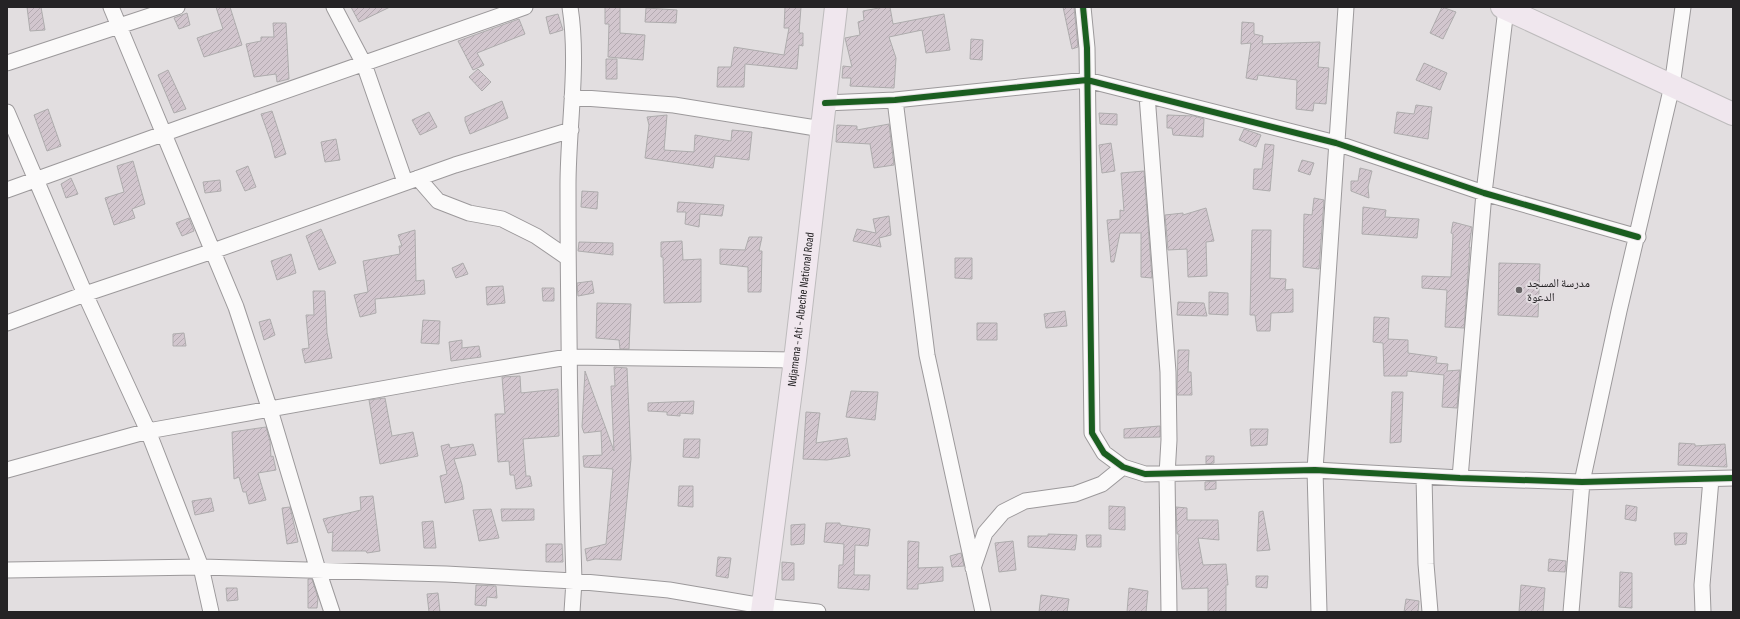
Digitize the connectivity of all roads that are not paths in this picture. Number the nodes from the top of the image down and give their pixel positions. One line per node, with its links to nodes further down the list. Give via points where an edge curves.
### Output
1 (111, 7): 11 (street)
2 (177, 7): 11 (street)
3 (334, 7): 13 (street)
4 (525, 7): 13 (street)
5 (570, 7): 17 (street, via 573,24)
6 (836, 7): 19 (highway, Ndjamena - Ati - Abeche National Road)
7 (1083, 7): 14 (street)
8 (1346, 7): 25 (street)
9 (1683, 7): 15 (street)
10 (1504, 8): 15 (highway); 29 (street)
11 (120, 26): 12 (street); 24 (street)
12 (7, 63)
13 (364, 64): 24 (street); 27 (street)
14 (1087, 80): 16 (street); 18 (street); 39 (street, via 1092,433 1104,453)
15 (1672, 86): 21 (highway); 30 (street)
16 (1147, 95): 25 (street); 42 (street, via 1168,372)
17 (572, 97): 22 (street); 23 (street, via 674,105)
18 (895, 100): 19 (street); 49 (street, via 927,355)
19 (825, 103): 23 (highway, Ndjamena - Ati - Abeche National Road)
20 (7, 112): 26 (street)
21 (1733, 114)
22 (571, 130): 27 (street); 32 (street)
23 (822, 130): 36 (highway, Ndjamena - Ati - Abeche National Road)
24 (163, 134): 26 (street); 31 (street)
25 (1336, 143): 29 (street); 41 (street)
26 (36, 180): 28 (street); 33 (street)
27 (412, 180): 31 (street); 32 (street, via 438,201 469,213 502,219 536,236)
28 (7, 190)
29 (1484, 193): 30 (street); 44 (street)
30 (1638, 237): 47 (street, via 1619,311)
31 (213, 251): 33 (street); 37 (street, via 236,307)
32 (568, 258): 35 (street)
33 (85, 294): 34 (street); 38 (street)
34 (7, 323)
35 (568, 357): 36 (street); 37 (street); 52 (street)
36 (795, 360): 53 (highway, Ndjamena - Ati - Abeche National Road)
37 (270, 410): 38 (street); 51 (street)
38 (148, 431): 40 (street); 48 (street)
39 (1123, 467): 42 (street, via 1145,474); 49 (street, via 1102,484 1075,494 1025,501 1003,512 985,533)
40 (7, 470)
41 (1315, 470): 42 (street); 43 (street); 60 (street)
42 (1167, 475): 59 (street)
43 (1424, 476): 44 (street); 61 (street)
44 (1460, 478): 47 (street)
45 (1733, 478): 46 (street)
46 (1711, 479): 47 (street); 63 (street, via 1702,585)
47 (1582, 482): 62 (street)
48 (201, 567): 50 (street); 51 (street); 54 (street)
49 (973, 568): 58 (street)
50 (7, 570)
51 (318, 570): 52 (street); 55 (street)
52 (574, 581): 53 (street, via 669,590); 56 (street)
53 (762, 609): 57 (street)
54 (211, 612)
55 (332, 612)
56 (572, 612)
57 (818, 612)
58 (983, 612)
59 (1169, 612)
60 (1319, 612)
61 (1430, 612)
62 (1571, 612)
63 (1703, 612)

